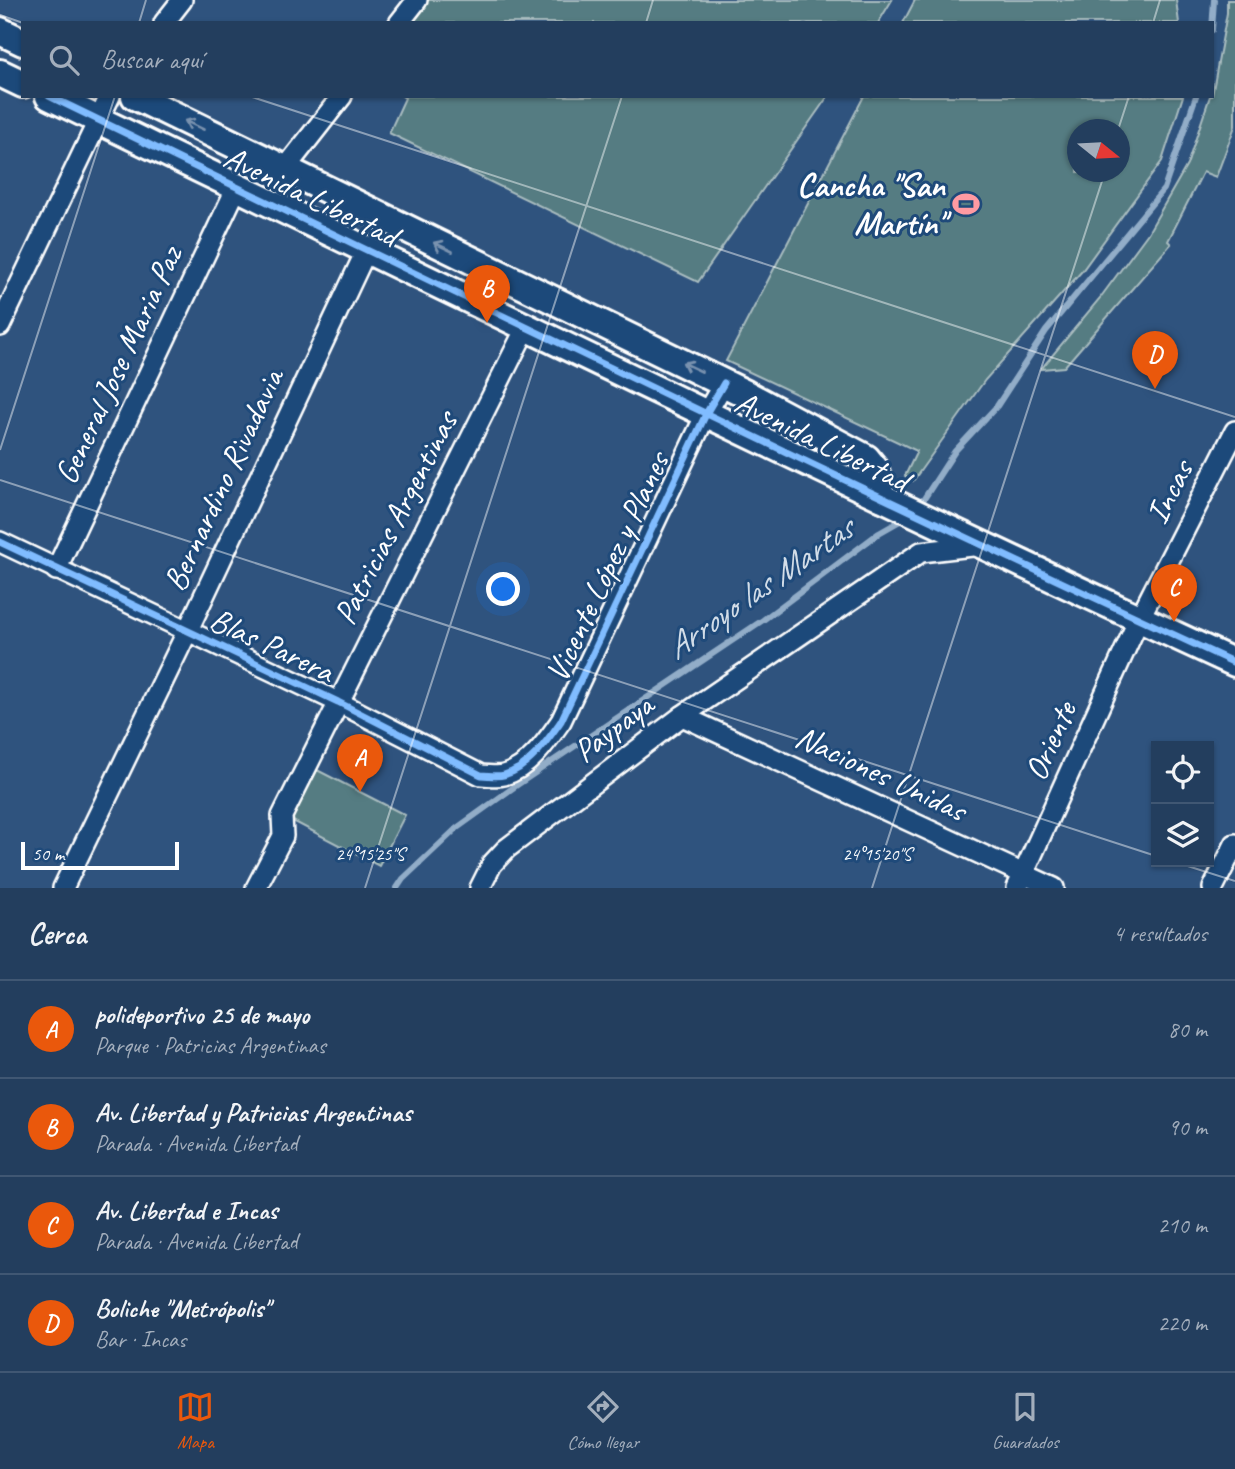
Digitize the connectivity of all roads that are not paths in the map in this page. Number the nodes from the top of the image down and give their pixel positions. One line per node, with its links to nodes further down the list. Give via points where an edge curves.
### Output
1 (182, 0): 3 (street)
2 (417, 0): 4 (street)
3 (166, 21)
4 (401, 21)
5 (0, 30): 6 (street)
6 (21, 40)
7 (0, 73): 8 (street)
8 (21, 83)
9 (53, 98): 13 (street, Avenida Libertad)
10 (109, 98): 13 (street)
11 (139, 98): 14 (street, Avenida Libertad, one-way to 11)
12 (340, 98): 14 (street)
13 (99, 121): 15 (street, Avenida Libertad); 17 (street)
14 (284, 170): 19 (street, Avenida Libertad, one-way to 14)
15 (237, 187): 16 (street, Avenida Libertad); 25 (street, General Jose Maria Paz)
16 (367, 249): 18 (street, Avenida Libertad); 27 (street, Bernardino Rivadavia)
17 (0, 326)
18 (526, 328): 20 (street, Avenida Libertad); 29 (street, Patricias Argentinas)
19 (724, 383): 20 (street, Vicente López y Planes); 22 (street, Avenida Libertad, via 866,458)
20 (707, 412): 22 (street, Avenida Libertad); 31 (street, Vicente López y Planes, via 561,721)
21 (1235, 431): 26 (street, Incas)
22 (888, 500): 23 (street, Avenida Libertad)
23 (975, 541): 26 (street, Avenida Libertad); 30 (street, Paypaya, via 921,552)
24 (0, 542): 25 (street, Blas Parera)
25 (57, 570): 27 (street, Blas Parera)
26 (1139, 619): 28 (street, Avenida Libertad); 33 (street, Oriente)
27 (187, 632): 29 (street, Blas Parera); 34 (street, Bernardino Rivadavia)
28 (1235, 663)
29 (338, 702): 31 (street, Blas Parera, via 481,775 503,775); 35 (street, Patricias Argentinas, via 282,817 283,836)
30 (682, 716): 33 (street, Naciones Unidas); 36 (street, Paypaya, via 506,849)
31 (524, 764)
32 (1235, 844): 38 (street)
33 (1021, 881): 37 (street, Naciones Unidas)
34 (63, 888)
35 (256, 888)
36 (480, 888)
37 (1054, 888)
38 (1213, 888)

